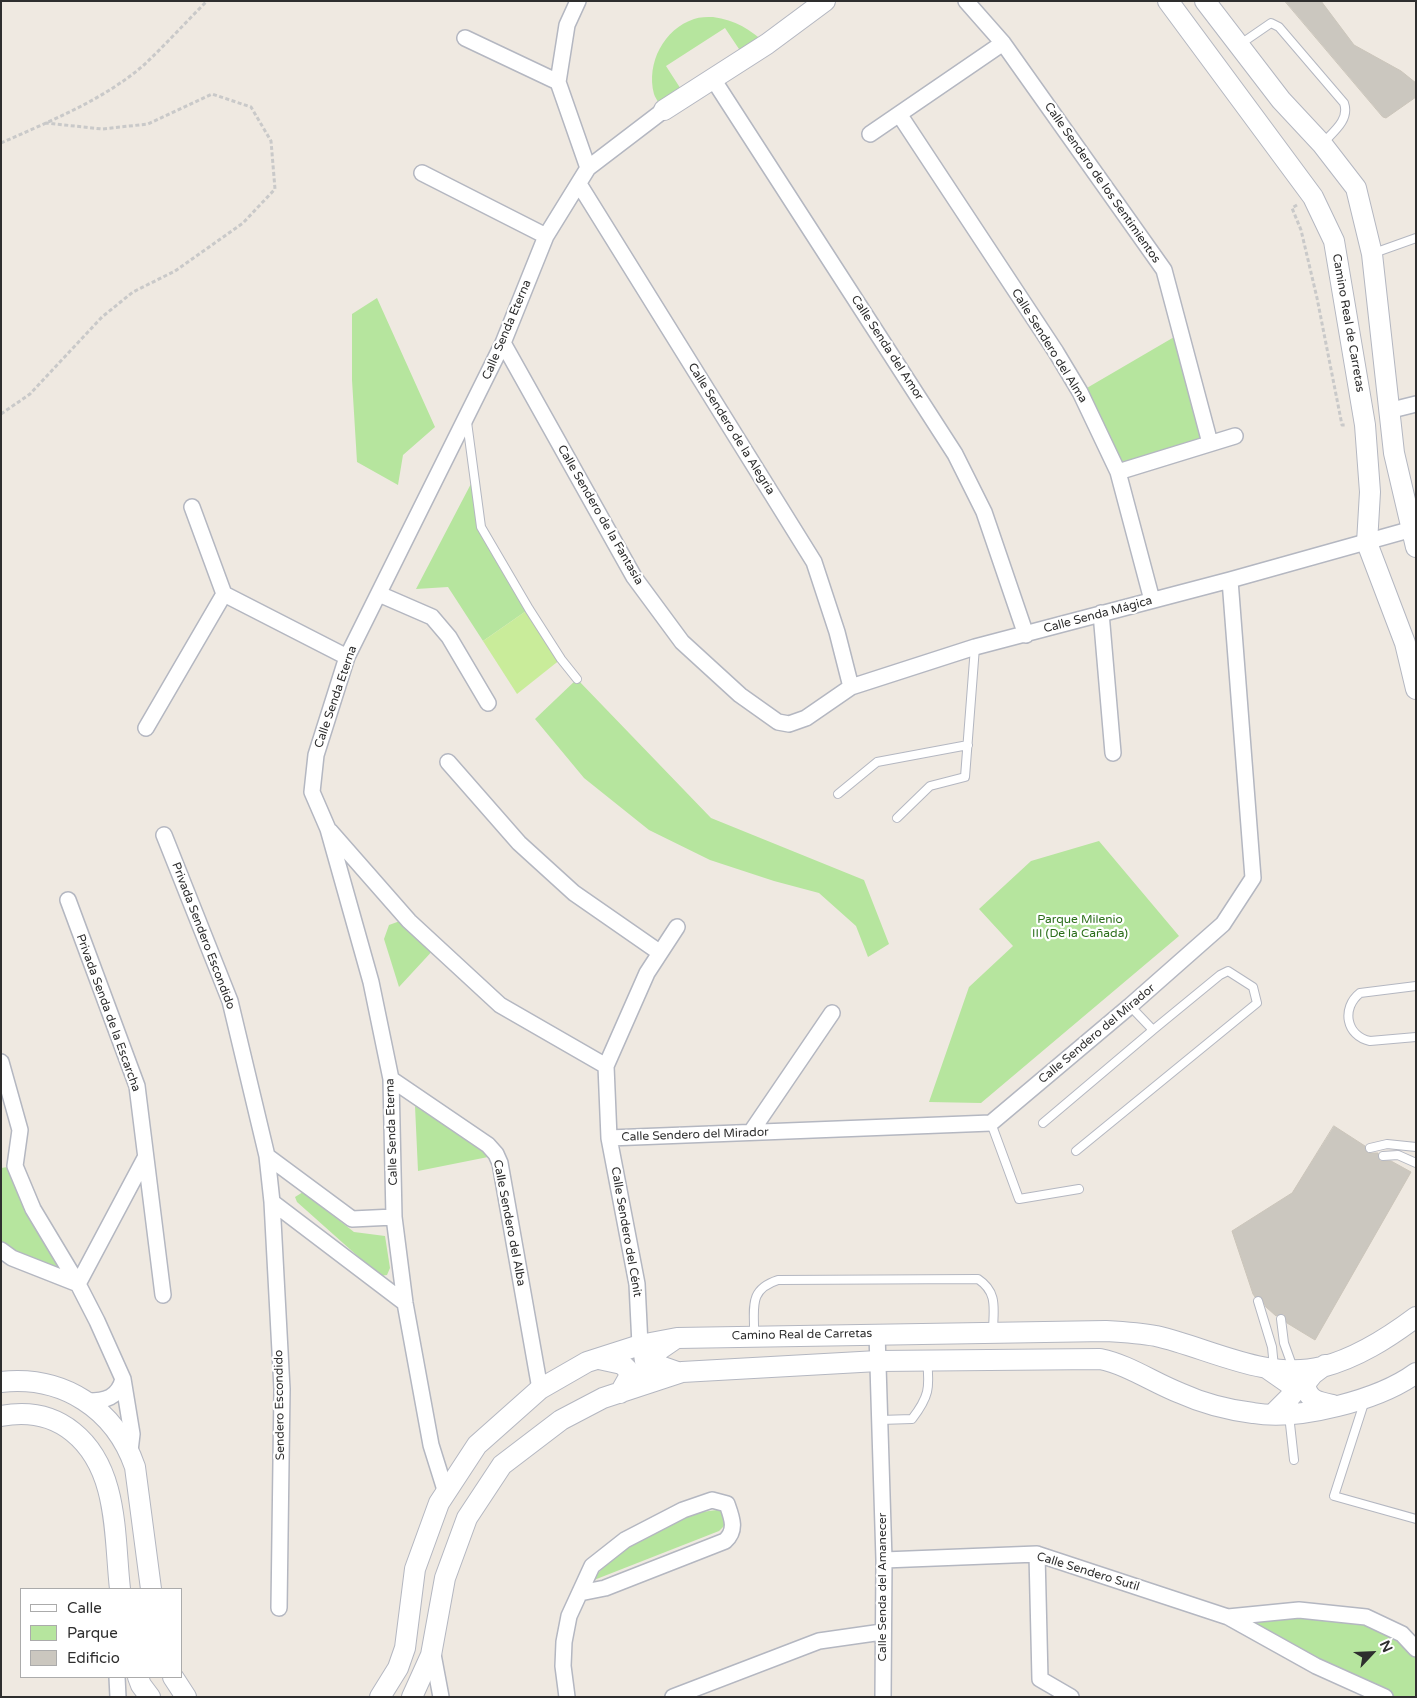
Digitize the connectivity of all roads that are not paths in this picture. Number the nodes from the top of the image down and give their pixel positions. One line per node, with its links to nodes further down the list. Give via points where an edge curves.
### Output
1 (578, 1): 10 (street, via 567,25)
2 (825, 1): 9 (street, Calle Senda Eterna)
3 (966, 1): 7 (street, Calle Sendero de los Sentimientos)
4 (1168, 1): 30 (street, Camino Real de Carretas, via 1313,197 1334,241 1366,425 1370,492)
5 (1205, 1): 8 (street)
6 (465, 38): 10 (street)
7 (1003, 43): 12 (street); 26 (street, Calle Sendero de los Sentimientos, via 1164,270)
8 (1239, 45): 14 (street, via 1281,100); 14 (lane, via 1271,23 1279,27 1344,103 1344,119)
9 (713, 79): 11 (street, Calle Senda Eterna); 36 (street, Calle Senda del Amor, via 955,454 984,512)
10 (558, 82): 15 (street)
11 (664, 110): 15 (street, Calle Senda Eterna)
12 (899, 114): 13 (street); 27 (street, Calle Sendero del Alma, via 1056,352 1080,392)
13 (870, 134)
14 (1322, 144): 20 (street, via 1356,188)
15 (588, 168): 17 (street, Calle Senda Eterna)
16 (422, 173): 18 (street)
17 (579, 184): 18 (street, Calle Senda Eterna); 40 (street, Calle Sendero de la Alegria, via 814,562)
18 (546, 236): 21 (street, Calle Senda Eterna)
19 (1416, 238): 20 (lane)
20 (1372, 254): 23 (street)
21 (503, 343): 24 (street, Calle Senda Eterna); 43 (street, Calle Sendero de la Fantasía, via 634,577 682,642 740,695 778,722)
22 (1416, 404): 23 (street)
23 (1388, 411): 29 (street, via 1394,453)
24 (467, 420): 33 (street, Calle Senda Eterna); 39 (lane, via 481,527 528,609)
25 (1235, 436): 26 (street)
26 (1210, 443): 27 (street)
27 (1118, 472): 34 (street, Calle Sendero del Alma)
28 (192, 507): 32 (street)
29 (1415, 535): 30 (street, Calle Senda Mágica)
30 (1367, 543): 31 (street, Calle Senda Mágica); 41 (street, Camino Real de Carretas, via 1405,643)
31 (1230, 580): 34 (street, Calle Senda Mágica); 56 (street, Calle Sendero del Mirador, via 1253,878 1223,924)
32 (224, 594): 38 (street); 44 (street)
33 (379, 594): 38 (street, Calle Senda Eterna); 42 (street, via 432,617 449,637)
34 (1152, 600): 35 (street, Calle Senda Mágica)
35 (1101, 614): 36 (street, Calle Senda Mágica); 46 (street)
36 (1026, 635): 37 (street, Calle Senda Mágica)
37 (975, 647): 40 (street, Calle Senda Mágica); 45 (lane)
38 (348, 657): 50 (street, Calle Senda Eterna, via 316,755 312,792)
39 (577, 679)
40 (851, 687): 43 (street, Calle Senda Mágica, via 806,718)
41 (1416, 689)
42 (488, 703)
43 (789, 724)
44 (146, 728)
45 (968, 745): 48 (lane, via 877,762); 49 (lane, via 965,777 930,786)
46 (1113, 753)
47 (448, 762): 54 (street, via 519,843 574,893)
48 (838, 794)
49 (897, 818)
50 (328, 829): 61 (street, via 409,921 500,1005); 62 (street, Calle Senda Eterna, via 371,982)
51 (164, 835): 70 (street, Privada Sendero Escondido, via 230,1001)
52 (68, 900): 72 (street, Privada Senda de la Escarcha, via 137,1086)
53 (677, 927): 54 (street, Calle Sendero del Cénit)
54 (659, 952): 61 (street, Calle Sendero del Cénit)
55 (1416, 986): 59 (lane, via 1360,993 1348,1006 1352,1028 1363,1040)
56 (1130, 1006): 58 (lane); 64 (street, Calle Sendero del Mirador)
57 (832, 1012): 65 (street)
58 (1153, 1030): 63 (lane); 69 (lane, via 1228,971 1253,987 1257,997 1257,1003)
59 (1416, 1036)
60 (1, 1062): 74 (street, via 20,1130)
61 (606, 1066): 66 (street, Calle Sendero del Cénit)
62 (391, 1079): 77 (street, Calle Senda Eterna); 101 (street, Calle Sendero del Alba, via 488,1145 496,1154)
63 (1043, 1123)
64 (991, 1124): 65 (street, Calle Sendero del Mirador); 75 (lane, via 1020,1199)
65 (751, 1132): 66 (street, Calle Sendero del Mirador)
66 (609, 1138): 89 (street, Calle Sendero del Cénit, via 637,1284)
67 (1416, 1147): 68 (lane, via 1387,1144)
68 (1370, 1148)
69 (1076, 1151)
70 (267, 1156): 76 (street, Privada Sendero Escondido); 77 (street, via 352,1219)
71 (1383, 1156): 73 (lane, via 1398,1155)
72 (145, 1158): 79 (street); 80 (street, Privada Senda de la Escarcha)
73 (1416, 1163)
74 (8, 1167): 79 (street)
75 (1079, 1189)
76 (272, 1202): 82 (street); 118 (street, Sendero Escondido, via 282,1389)
77 (394, 1217): 82 (street, Calle Senda Eterna)
78 (1, 1250): 79 (street, via 12,1258)
79 (78, 1284): 98 (street, via 98,1320)
80 (163, 1295)
81 (1258, 1301): 94 (lane, via 1272,1347)
82 (405, 1303): 111 (street, Calle Senda Eterna, via 431,1445)
83 (1416, 1317): 93 (street, Camino Real de Carretas, via 1380,1343)
84 (1281, 1319): 95 (lane, via 1284,1343)
85 (877, 1333): 86 (street, Camino Real de Carretas); 87 (street, Camino Real de Carretas); 92 (street, Calle Senda del Amanecer)
86 (993, 1333): 87 (lane, via 993,1295 988,1286 978,1279 778,1280 764,1284 754,1298); 94 (street, Camino Real de Carretas, via 1106,1330 1155,1336)
87 (754, 1336): 88 (street, Camino Real de Carretas)
88 (677, 1338): 89 (street, Camino Real de Carretas); 96 (street, via 655,1356 657,1365)
89 (640, 1345): 90 (street, Camino Real de Carretas); 100 (street, Calle Sendero del Cénit)
90 (599, 1359): 101 (street, Camino Real de Carretas, via 587,1362); 102 (street, via 622,1364 628,1370)
91 (927, 1360): 92 (street); 107 (street, via 1100,1359 1118,1362 1180,1394 1254,1414); 108 (lane, via 930,1388 912,1419)
92 (878, 1361): 96 (street); 108 (street, Calle Senda del Amanecer)
93 (1325, 1366): 95 (street, Camino Real de Carretas); 105 (street, via 1305,1384 1307,1394 1312,1400)
94 (1268, 1367): 95 (street, Camino Real de Carretas); 107 (street, via 1291,1384 1292,1394)
95 (1293, 1370)
96 (677, 1372): 100 (street)
97 (1416, 1373): 103 (street, via 1397,1386)
98 (123, 1380): 104 (street, via 120,1390 106,1400); 109 (street, via 132,1434)
99 (1, 1382): 104 (street, via 51,1385)
100 (646, 1383): 102 (street)
101 (540, 1389): 111 (street, Camino Real de Carretas, via 478,1445)
102 (620, 1393): 121 (street, via 561,1420 502,1465 467,1518 445,1578)
103 (1366, 1398): 105 (street); 112 (lane, via 1334,1496)
104 (88, 1401): 109 (street, via 110,1422)
105 (1336, 1406): 107 (street)
106 (7, 1412): 115 (street, via 43,1415 64,1424 87,1443 101,1465 110,1491)
107 (1280, 1414): 110 (lane)
108 (880, 1420): 114 (street, Calle Senda del Amanecer)
109 (130, 1451): 116 (street, via 136,1467)
110 (1294, 1460)
111 (446, 1493): 129 (street, Camino Real de Carretas, via 439,1503 415,1569 405,1648 398,1668)
112 (1416, 1519)
113 (1036, 1554): 114 (street, Calle Sendero Sutil); 119 (street, Calle Sendero Sutil); 135 (street, via 1040,1679)
114 (884, 1560): 120 (street, Calle Senda del Amanecer)
115 (120, 1588)
116 (151, 1588)
117 (580, 1593): 117 (street, via 605,1588 725,1541 733,1528 727,1504 712,1500 690,1507 625,1540 592,1566); 132 (street, via 569,1616 564,1642)
118 (279, 1608)
119 (1228, 1617): 122 (street, Calle Sendero Sutil, via 1299,1610 1366,1617 1402,1634); 136 (street, Calle Sendero Sutil, via 1316,1666)
120 (882, 1632): 133 (street, via 819,1641); 134 (street, Calle Senda del Amanecer)
121 (432, 1648): 130 (street); 131 (street)
122 (1416, 1649)
123 (117, 1678): 126 (street)
124 (138, 1678): 127 (street)
125 (174, 1678): 128 (street)
126 (118, 1697)
127 (150, 1697)
128 (186, 1697)
129 (380, 1697)
130 (412, 1697)
131 (440, 1697)
132 (567, 1697)
133 (673, 1697)
134 (883, 1697)
135 (1071, 1697)
136 (1385, 1697)

